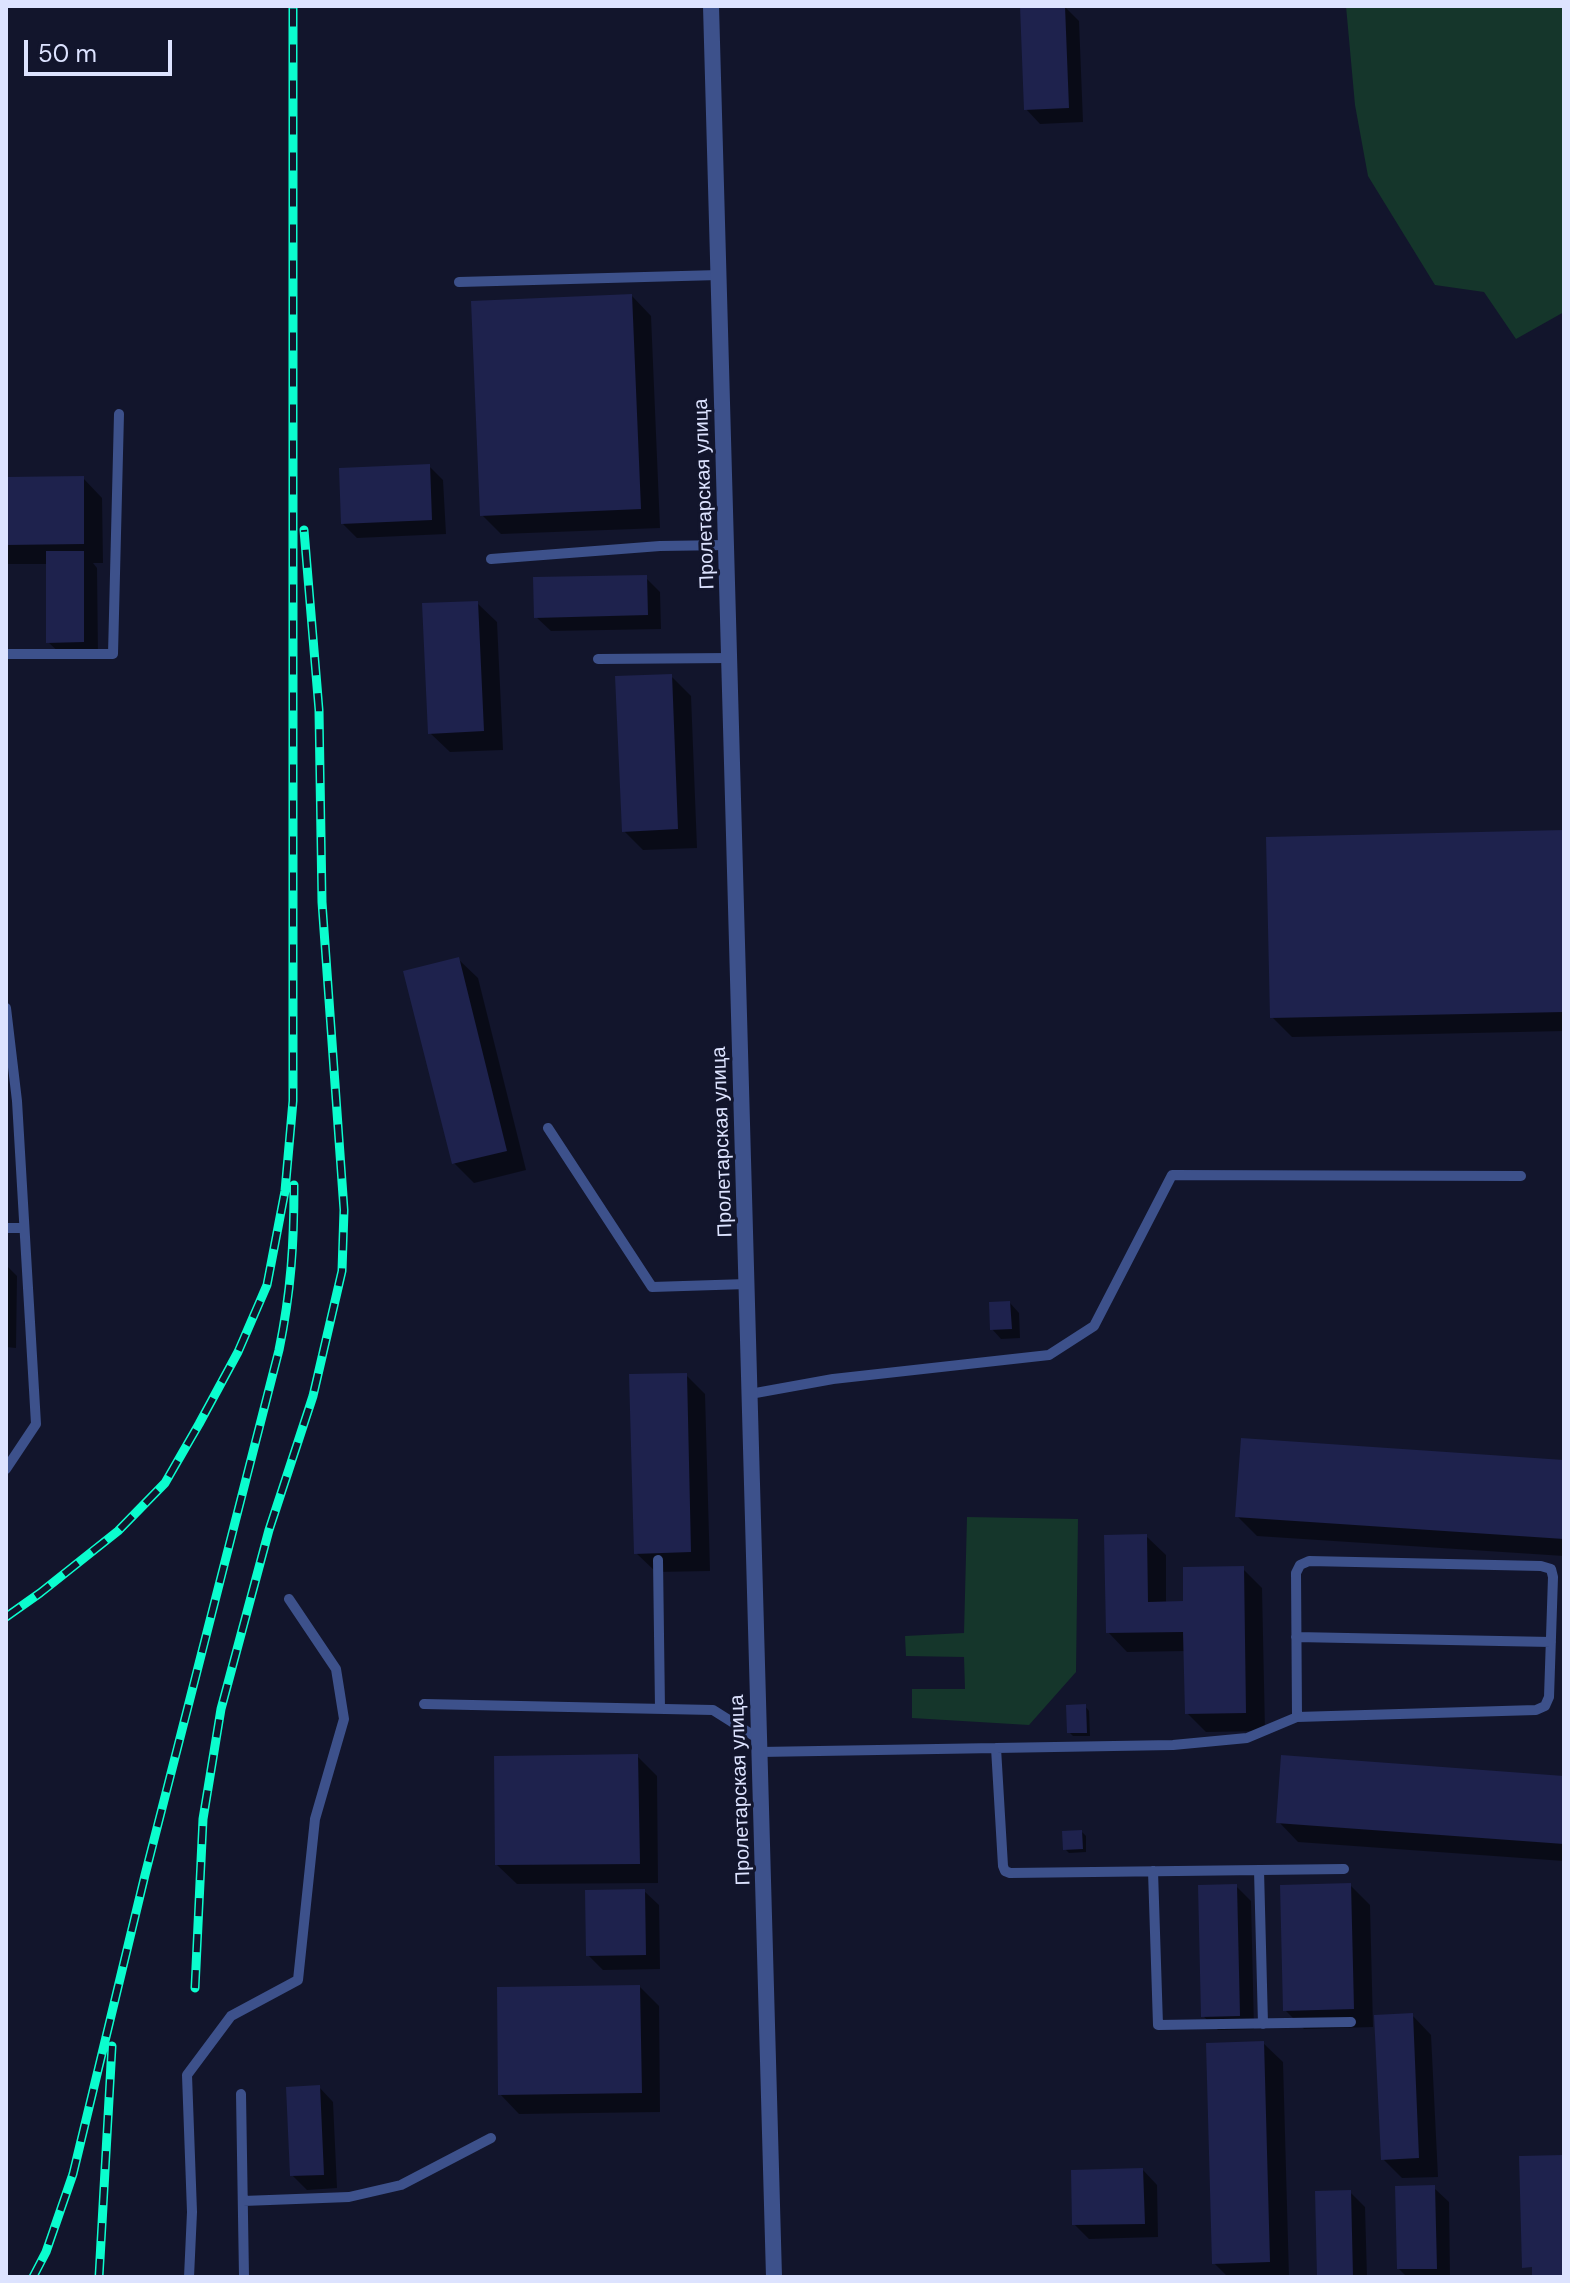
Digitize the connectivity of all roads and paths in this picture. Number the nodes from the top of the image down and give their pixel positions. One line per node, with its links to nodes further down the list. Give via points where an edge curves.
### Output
1 (711, 6): 2 (street, Пролетарская улица)
2 (719, 275): 3 (lane); 5 (street, Пролетарская улица)
3 (459, 282)
4 (119, 414): 7 (lane, via 113,654)
5 (727, 545): 6 (lane); 8 (street, Пролетарская улица)
6 (491, 559)
7 (6, 654)
8 (730, 658): 9 (lane); 15 (street, Пролетарская улица)
9 (598, 659)
10 (6, 1008): 14 (lane)
11 (548, 1128): 15 (lane, via 652,1287)
12 (1521, 1176): 16 (lane, via 1172,1175 1094,1326 1049,1355 833,1379)
13 (6, 1228): 14 (lane)
14 (24, 1228): 17 (lane, via 36,1424)
15 (747, 1284): 16 (street, Пролетарская улица)
16 (750, 1394): 25 (street, Пролетарская улица)
17 (6, 1469)
18 (658, 1560): 23 (lane)
19 (289, 1599): 35 (lane, via 336,1669 344,1719 315,1819 298,1980 231,2016 187,2075)
20 (1296, 1637): 21 (lane); 21 (lane, via 1296,1573 1309,1561 1551,1569); 24 (lane)
21 (1551, 1642): 24 (lane, via 1549,1697 1536,1710)
22 (424, 1704): 23 (lane)
23 (660, 1709): 25 (lane, via 713,1710)
24 (1297, 1717): 26 (lane, via 1247,1738 1173,1745)
25 (760, 1746): 26 (lane); 37 (street, Пролетарская улица)
26 (996, 1748): 29 (lane, via 1005,1871)
27 (1344, 1869): 28 (lane)
28 (1259, 1870): 29 (lane); 31 (lane)
29 (1153, 1871): 31 (lane, via 1158,2025)
30 (1351, 2022): 31 (lane)
31 (1263, 2024)
32 (241, 2094): 34 (lane)
33 (491, 2138): 34 (lane, via 401,2185 349,2197)
34 (243, 2201): 36 (lane)
35 (189, 2277)
36 (244, 2277)
37 (774, 2277)

